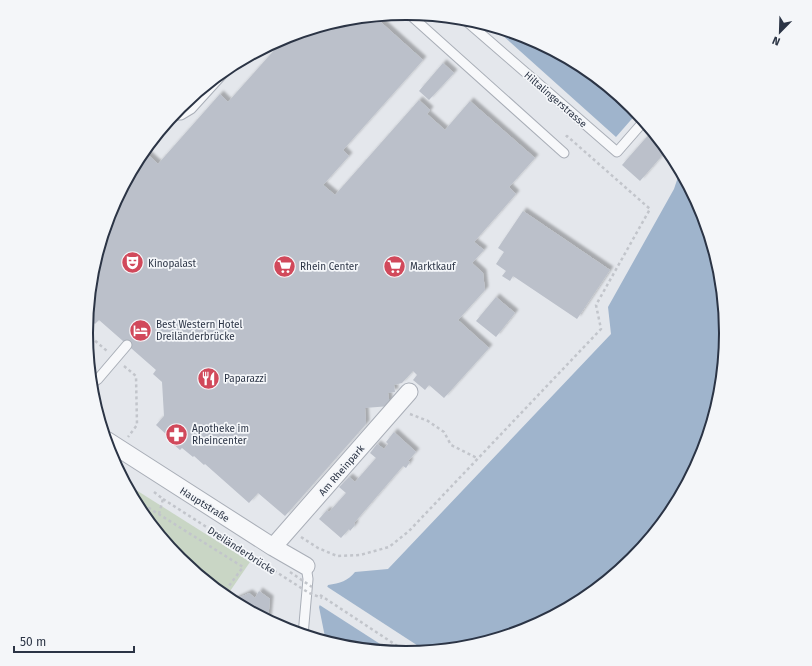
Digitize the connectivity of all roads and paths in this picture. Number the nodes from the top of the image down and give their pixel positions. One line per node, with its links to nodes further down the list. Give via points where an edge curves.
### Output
1 (416, 21): 6 (lane)
2 (474, 28): 5 (lane, Hiltalingerstrasse, via 617,152)
3 (201, 97): 4 (lane)
4 (184, 113)
5 (640, 126)
6 (561, 150): 15 (path, via 567,136 650,209 596,305 601,329)
7 (93, 339): 9 (path)
8 (127, 345): 9 (lane)
9 (115, 358): 10 (lane); 13 (path, via 136,376 138,418 137,425)
10 (97, 380)
11 (409, 392): 12 (street, Am Rheinpark)
12 (395, 408): 15 (path, via 428,421 444,432 451,445); 19 (street, Am Rheinpark)
13 (114, 444)
14 (115, 447): 19 (street, Hauptstraße)
15 (478, 458): 18 (path, via 409,531 389,547 360,555 337,556)
16 (146, 507): 17 (path)
17 (159, 514): 23 (path, via 243,567); 25 (path, Dreiländerbrücke, bridge, via 163,499 309,594 322,598)
18 (305, 540)
19 (273, 547): 20 (street, Hauptstraße)
20 (306, 566): 24 (lane, via 308,579)
21 (290, 572): 22 (path, bridge)
22 (312, 587)
23 (226, 589)
24 (304, 628)
25 (396, 646)

